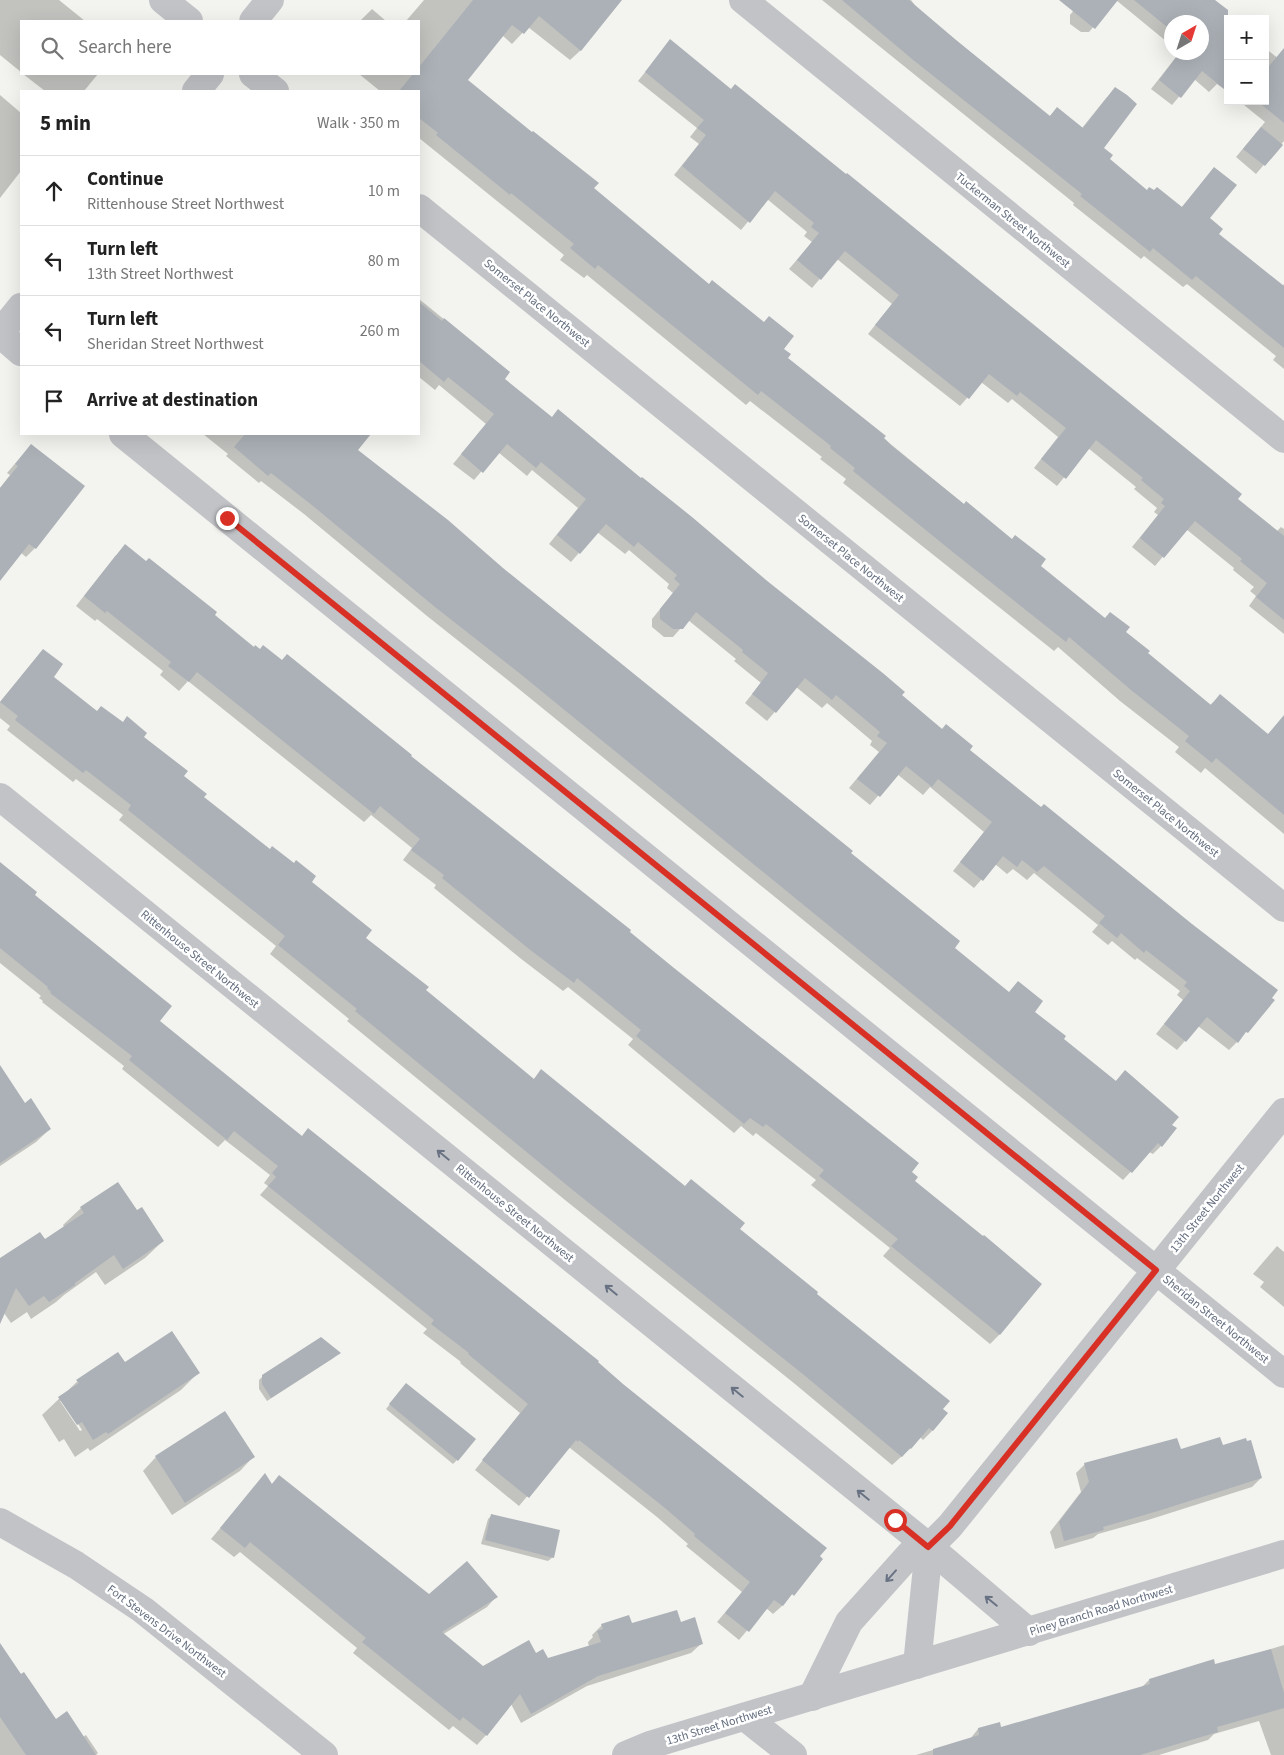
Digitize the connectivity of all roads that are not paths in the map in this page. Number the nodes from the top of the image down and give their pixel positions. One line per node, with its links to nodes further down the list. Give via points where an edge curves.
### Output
1 (163, 0): 4 (street)
2 (270, 0): 5 (street)
3 (742, 0): 15 (street, Tuckerman Street Northwest)
4 (188, 20)
5 (254, 20)
6 (209, 75): 8 (street)
7 (254, 75): 9 (street)
8 (197, 90)
9 (274, 90)
10 (420, 209): 17 (street, Somerset Place Northwest)
11 (20, 308): 12 (street)
12 (0, 334): 13 (street)
13 (20, 351)
14 (124, 435): 19 (street, Sheridan Street Northwest)
15 (1284, 439)
16 (0, 797): 22 (street, Rittenhouse Street Northwest, one-way to 16)
17 (1284, 908)
18 (1284, 1112): 19 (street, 13th Street Northwest)
19 (1156, 1270): 20 (street, Sheridan Street Northwest); 22 (street, 13th Street Northwest, via 950,1526)
20 (1284, 1374)
21 (0, 1522): 28 (street, Fort Stevens Drive Northwest, via 76,1565 143,1610)
22 (928, 1547): 24 (street, Rittenhouse Street Northwest, one-way to 22); 25 (street); 26 (street, 13th Street Northwest, one-way to 26, via 910,1554 849,1622)
23 (1284, 1554): 24 (street, Piney Branch Road Northwest)
24 (1029, 1632): 25 (street, Piney Branch Road Northwest)
25 (917, 1665): 26 (street, 13th Street Northwest)
26 (812, 1697): 27 (street, 13th Street Northwest)
27 (745, 1717): 29 (street, 13th Street Northwest); 30 (street)
28 (324, 1755)
29 (626, 1755)
30 (793, 1755)

